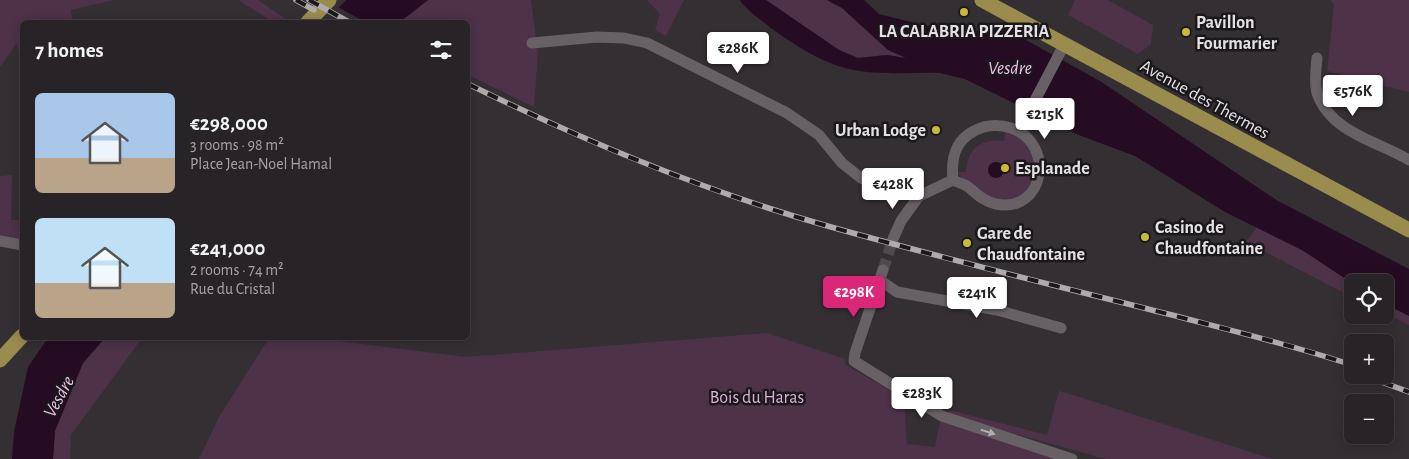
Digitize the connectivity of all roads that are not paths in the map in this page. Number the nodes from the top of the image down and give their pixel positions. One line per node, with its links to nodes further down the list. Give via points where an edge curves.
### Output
1 (329, 0): 3 (main road)
2 (982, 0): 5 (main road, Avenue des Thermes)
3 (310, 20)
4 (532, 42): 10 (street, via 597,37 648,43 787,113 819,135 842,163 861,178)
5 (1065, 43): 7 (street); 11 (main road, Avenue des Thermes)
6 (1317, 58): 8 (street, via 1317,93 1341,126)
7 (1019, 131): 9 (street, via 991,125 968,133 955,151); 9 (street, via 1036,150 1040,174 1034,188 1020,202 994,204)
8 (1408, 160)
9 (953, 180): 10 (street)
10 (918, 196): 12 (street)
11 (1409, 230)
12 (893, 239)
13 (0, 242): 14 (street)
14 (20, 245)
15 (1062, 328): 18 (street, one-way to 18, via 997,310 897,292 882,275 854,361 942,416)
16 (20, 338): 17 (main road)
17 (0, 360)
18 (1072, 459)

